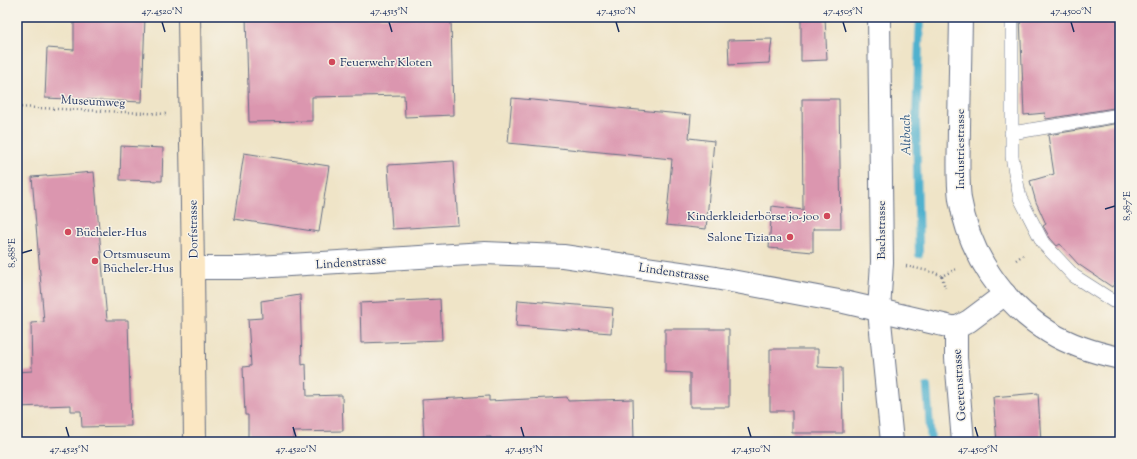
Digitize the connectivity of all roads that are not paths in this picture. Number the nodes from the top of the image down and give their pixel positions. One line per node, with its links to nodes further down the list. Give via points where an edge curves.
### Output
1 (189, 17): 7 (main road, Dorfstrasse)
2 (879, 17): 10 (street, Bachstrasse, via 882,262)
3 (961, 17): 8 (street, Industriestrasse, via 958,178 960,199 966,224 979,257)
4 (1012, 17): 6 (lane)
5 (1120, 114): 6 (lane)
6 (1011, 133): 9 (lane, via 1012,157 1020,198 1043,243 1074,276 1113,301)
7 (193, 268): 10 (street, Lindenstrasse, via 250,268 485,253 563,256 715,278); 13 (main road, Dorfstrasse)
8 (1006, 294): 11 (street); 12 (street, via 1024,313 1049,332 1084,348)
9 (1120, 302)
10 (880, 311): 11 (street, Lindenstrasse); 14 (street, Bachstrasse)
11 (956, 328): 15 (street, Geerenstrasse)
12 (1120, 358)
13 (195, 442)
14 (892, 442)
15 (963, 442)

